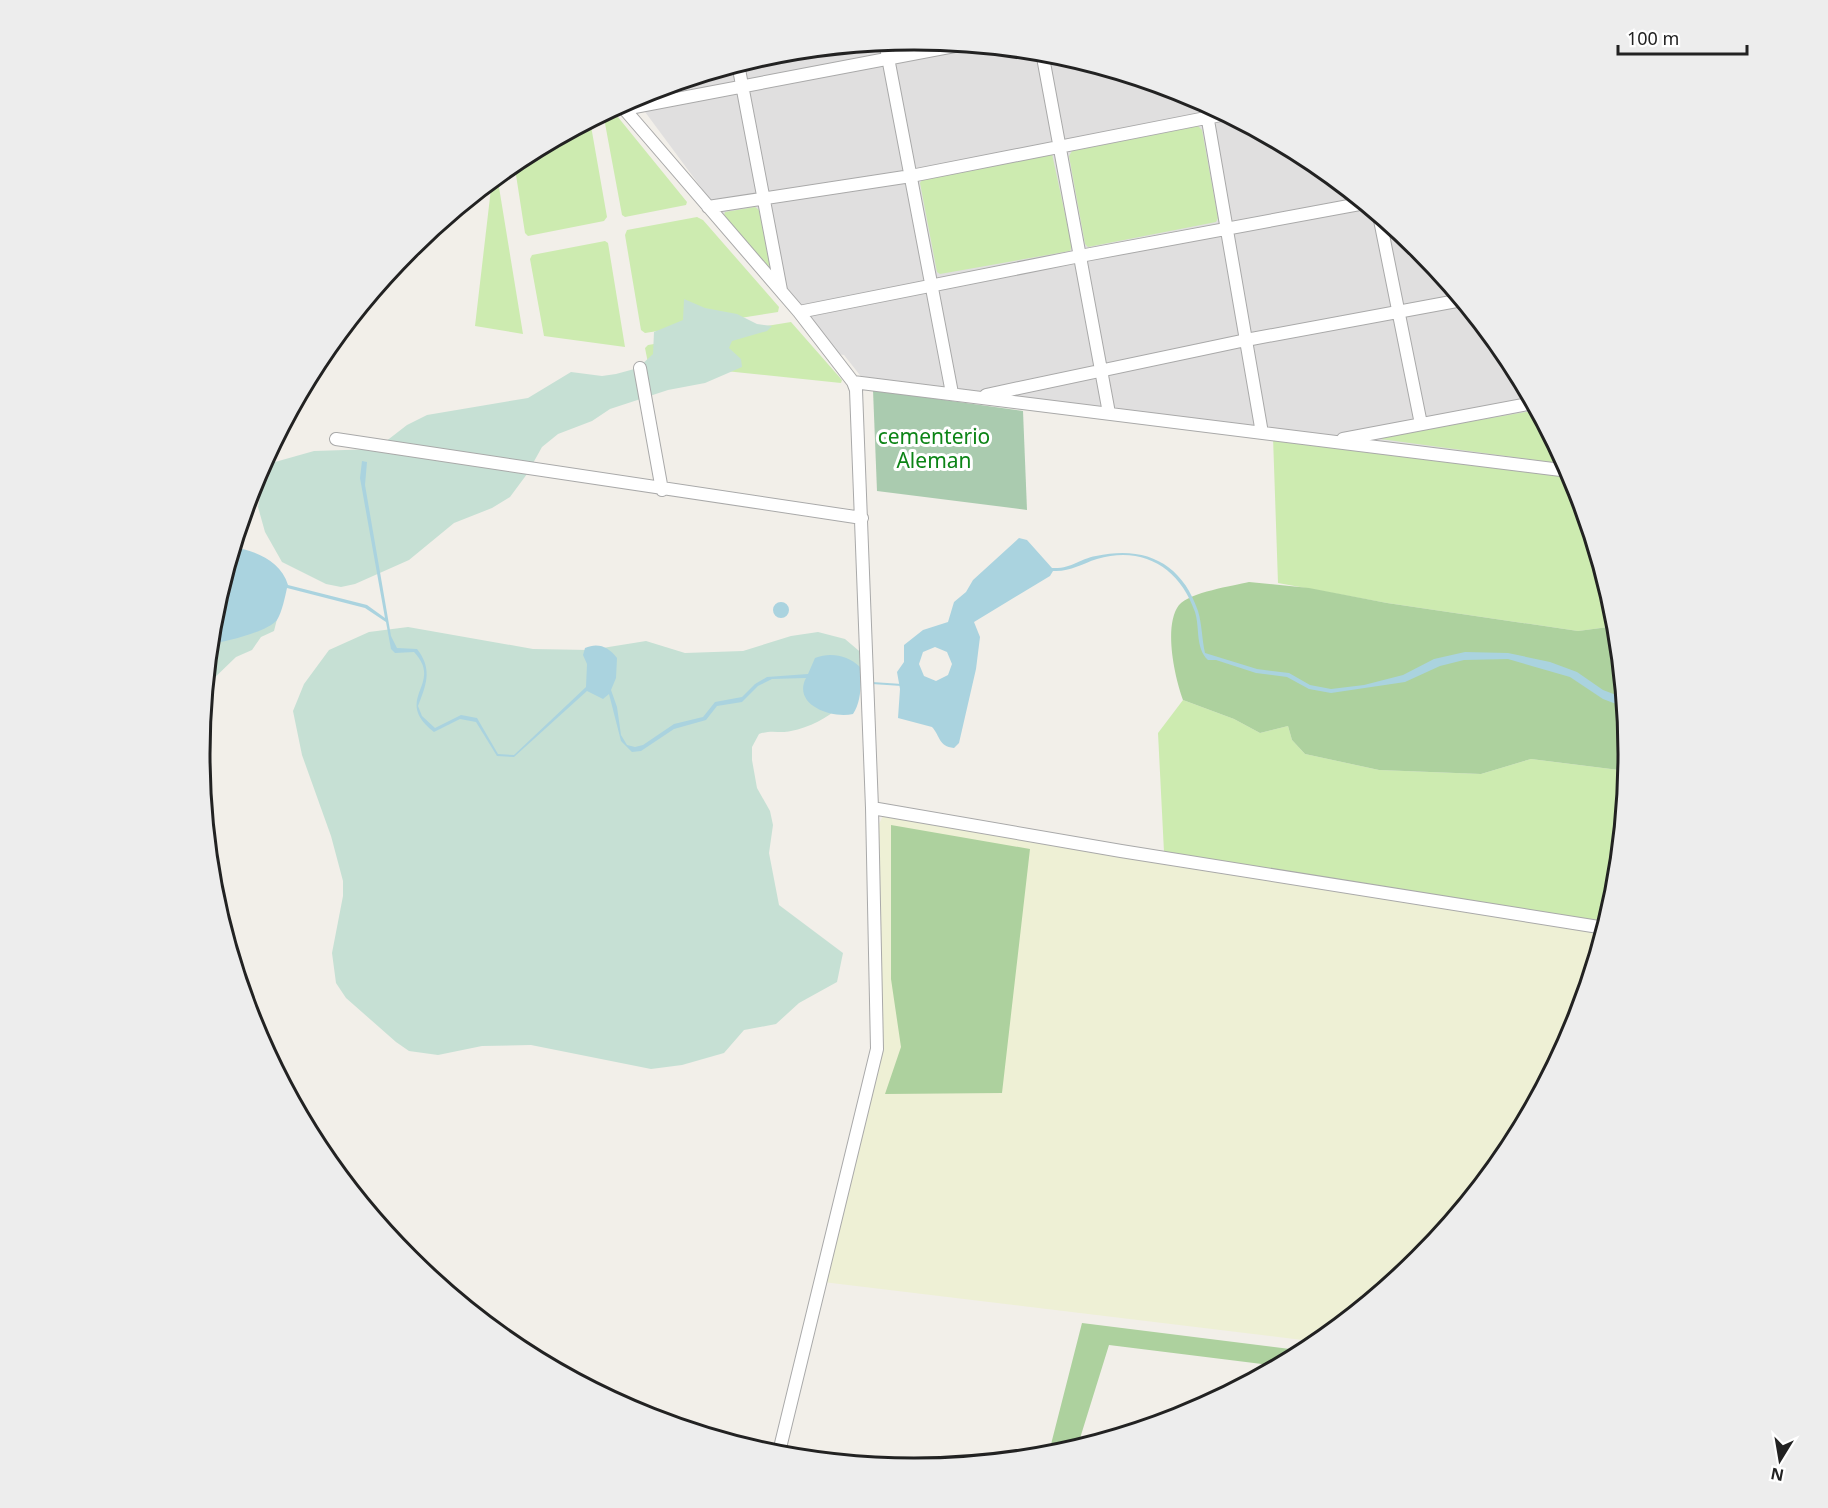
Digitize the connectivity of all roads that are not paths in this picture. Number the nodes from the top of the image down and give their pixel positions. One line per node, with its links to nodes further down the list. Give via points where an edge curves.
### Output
1 (930, 50): 3 (street)
2 (887, 51): 3 (street)
3 (888, 58): 6 (street); 13 (street)
4 (1044, 62): 12 (street)
5 (739, 72): 6 (street)
6 (742, 86): 7 (street); 14 (street)
7 (647, 102)
8 (626, 111): 16 (street)
9 (1208, 114): 11 (street)
10 (1213, 116): 11 (street)
11 (1208, 117): 12 (street); 18 (street)
12 (1060, 146): 13 (street); 19 (street)
13 (911, 176): 14 (street); 20 (street)
14 (764, 199): 16 (street); 21 (street)
15 (1355, 205): 18 (street)
16 (708, 207): 21 (street)
17 (1381, 226): 24 (street)
18 (1227, 229): 19 (street); 25 (street)
19 (1080, 256): 20 (street); 27 (street)
20 (931, 286): 23 (street); 29 (street)
21 (781, 292): 23 (street)
22 (1454, 301): 24 (street)
23 (799, 312): 28 (street)
24 (1398, 312): 25 (street); 33 (street)
25 (1246, 340): 27 (street); 34 (street)
26 (640, 368): 38 (street)
27 (1101, 370): 30 (street); 32 (street)
28 (853, 382): 29 (street); 39 (street)
29 (952, 393): 30 (street)
30 (976, 397): 32 (street)
31 (1525, 404): 33 (street)
32 (1109, 413): 34 (street)
33 (1420, 424): 36 (street)
34 (1262, 433): 36 (street)
35 (336, 439): 38 (street)
36 (1332, 441): 37 (street)
37 (1559, 470)
38 (662, 490): 39 (street)
39 (862, 518): 40 (street)
40 (872, 808): 41 (street); 42 (street, via 877,1049)
41 (1596, 927)
42 (779, 1445)

